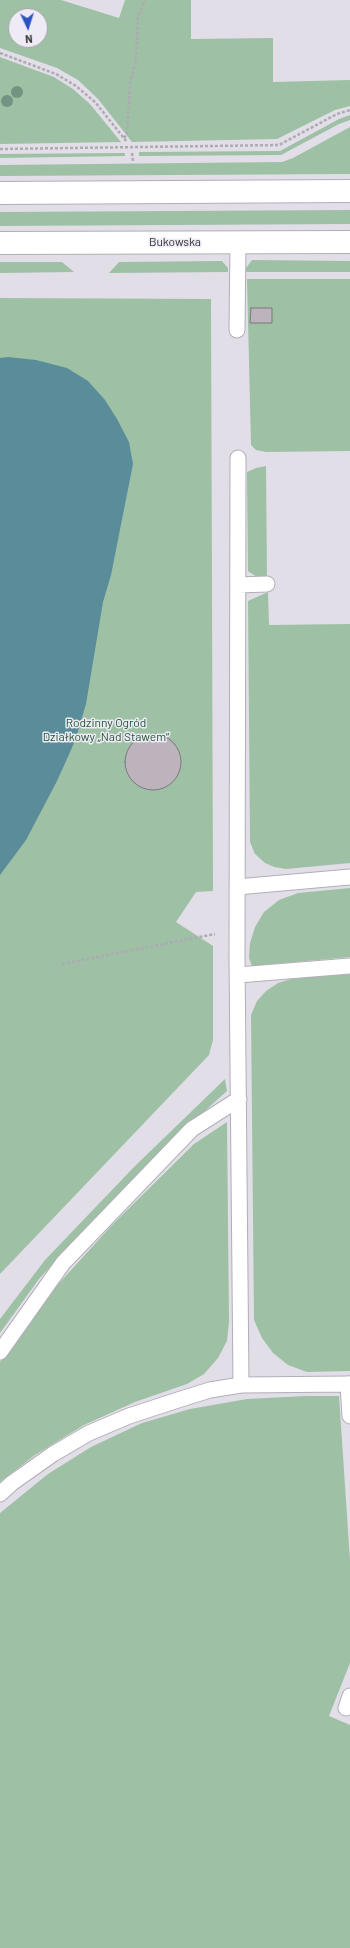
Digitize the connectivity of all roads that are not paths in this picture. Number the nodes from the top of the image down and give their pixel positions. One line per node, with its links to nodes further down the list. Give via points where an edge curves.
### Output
1 (350, 191): 2 (main road)
2 (0, 193)
3 (238, 242): 4 (main road, Bukowska); 5 (main road, Bukowska); 6 (lane)
4 (350, 242)
5 (0, 243)
6 (237, 330)
7 (238, 458): 9 (lane)
8 (267, 584): 9 (lane)
9 (238, 585): 11 (lane)
10 (350, 877): 11 (lane)
11 (237, 888): 13 (lane)
12 (350, 966): 13 (lane)
13 (238, 975): 14 (lane)
14 (239, 1099): 15 (lane, via 192,1129 63,1263); 17 (lane)
15 (0, 1352)
16 (349, 1384): 17 (lane); 18 (lane)
17 (241, 1385): 19 (lane, via 210,1390 181,1399 89,1433 53,1454)
18 (350, 1416)
19 (0, 1494)

